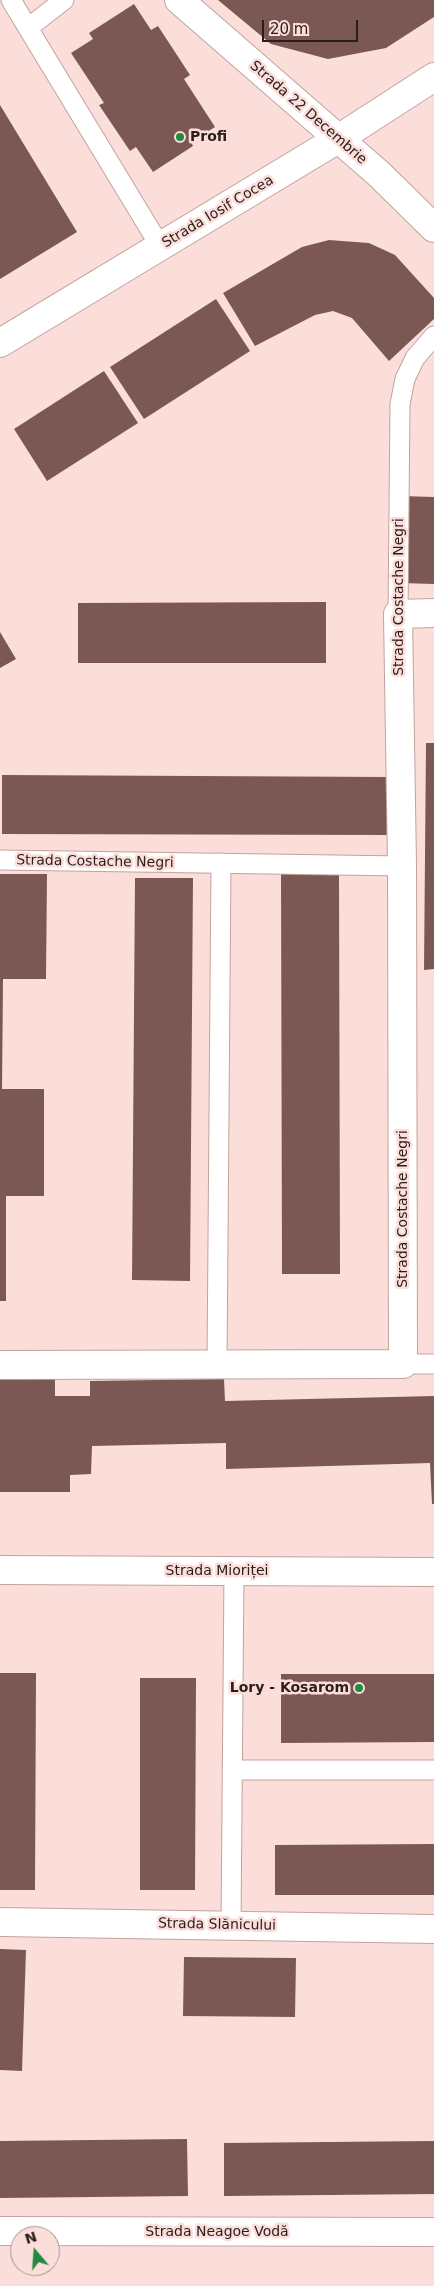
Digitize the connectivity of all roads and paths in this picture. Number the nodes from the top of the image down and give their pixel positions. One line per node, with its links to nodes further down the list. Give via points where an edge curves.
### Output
1 (11, 0): 4 (lane)
2 (64, 0): 4 (lane)
3 (179, 0): 6 (street, Strada 22 Decembrie)
4 (28, 28): 8 (lane)
5 (434, 77): 6 (street, Strada Iosif Cocea)
6 (338, 139): 7 (street, Strada 22 Decembrie); 8 (street, Strada Iosif Cocea)
7 (434, 228)
8 (160, 246): 10 (street, Strada Iosif Cocea)
9 (434, 336): 12 (lane, Strada Costache Negri, via 415,358 405,379 400,404)
10 (0, 344)
11 (434, 613): 12 (street)
12 (398, 614): 15 (street, Strada Costache Negri)
13 (0, 860): 14 (lane, Strada Costache Negri)
14 (221, 863): 15 (lane, Strada Costache Negri); 16 (lane)
15 (402, 866): 17 (street, Strada Costache Negri)
16 (217, 1364): 17 (street); 19 (street)
17 (403, 1364): 18 (lane)
18 (434, 1364)
19 (0, 1365)
20 (0, 1570): 21 (street, Strada Mioriței)
21 (234, 1571): 22 (street, Strada Mioriței); 23 (lane)
22 (434, 1572)
23 (232, 1770): 24 (lane); 26 (lane)
24 (434, 1770)
25 (0, 1922): 26 (street, Strada Slănicului)
26 (231, 1925): 27 (street, Strada Slănicului)
27 (434, 1928)
28 (0, 2231): 29 (street, Strada Neagoe Vodă)
29 (434, 2232)

